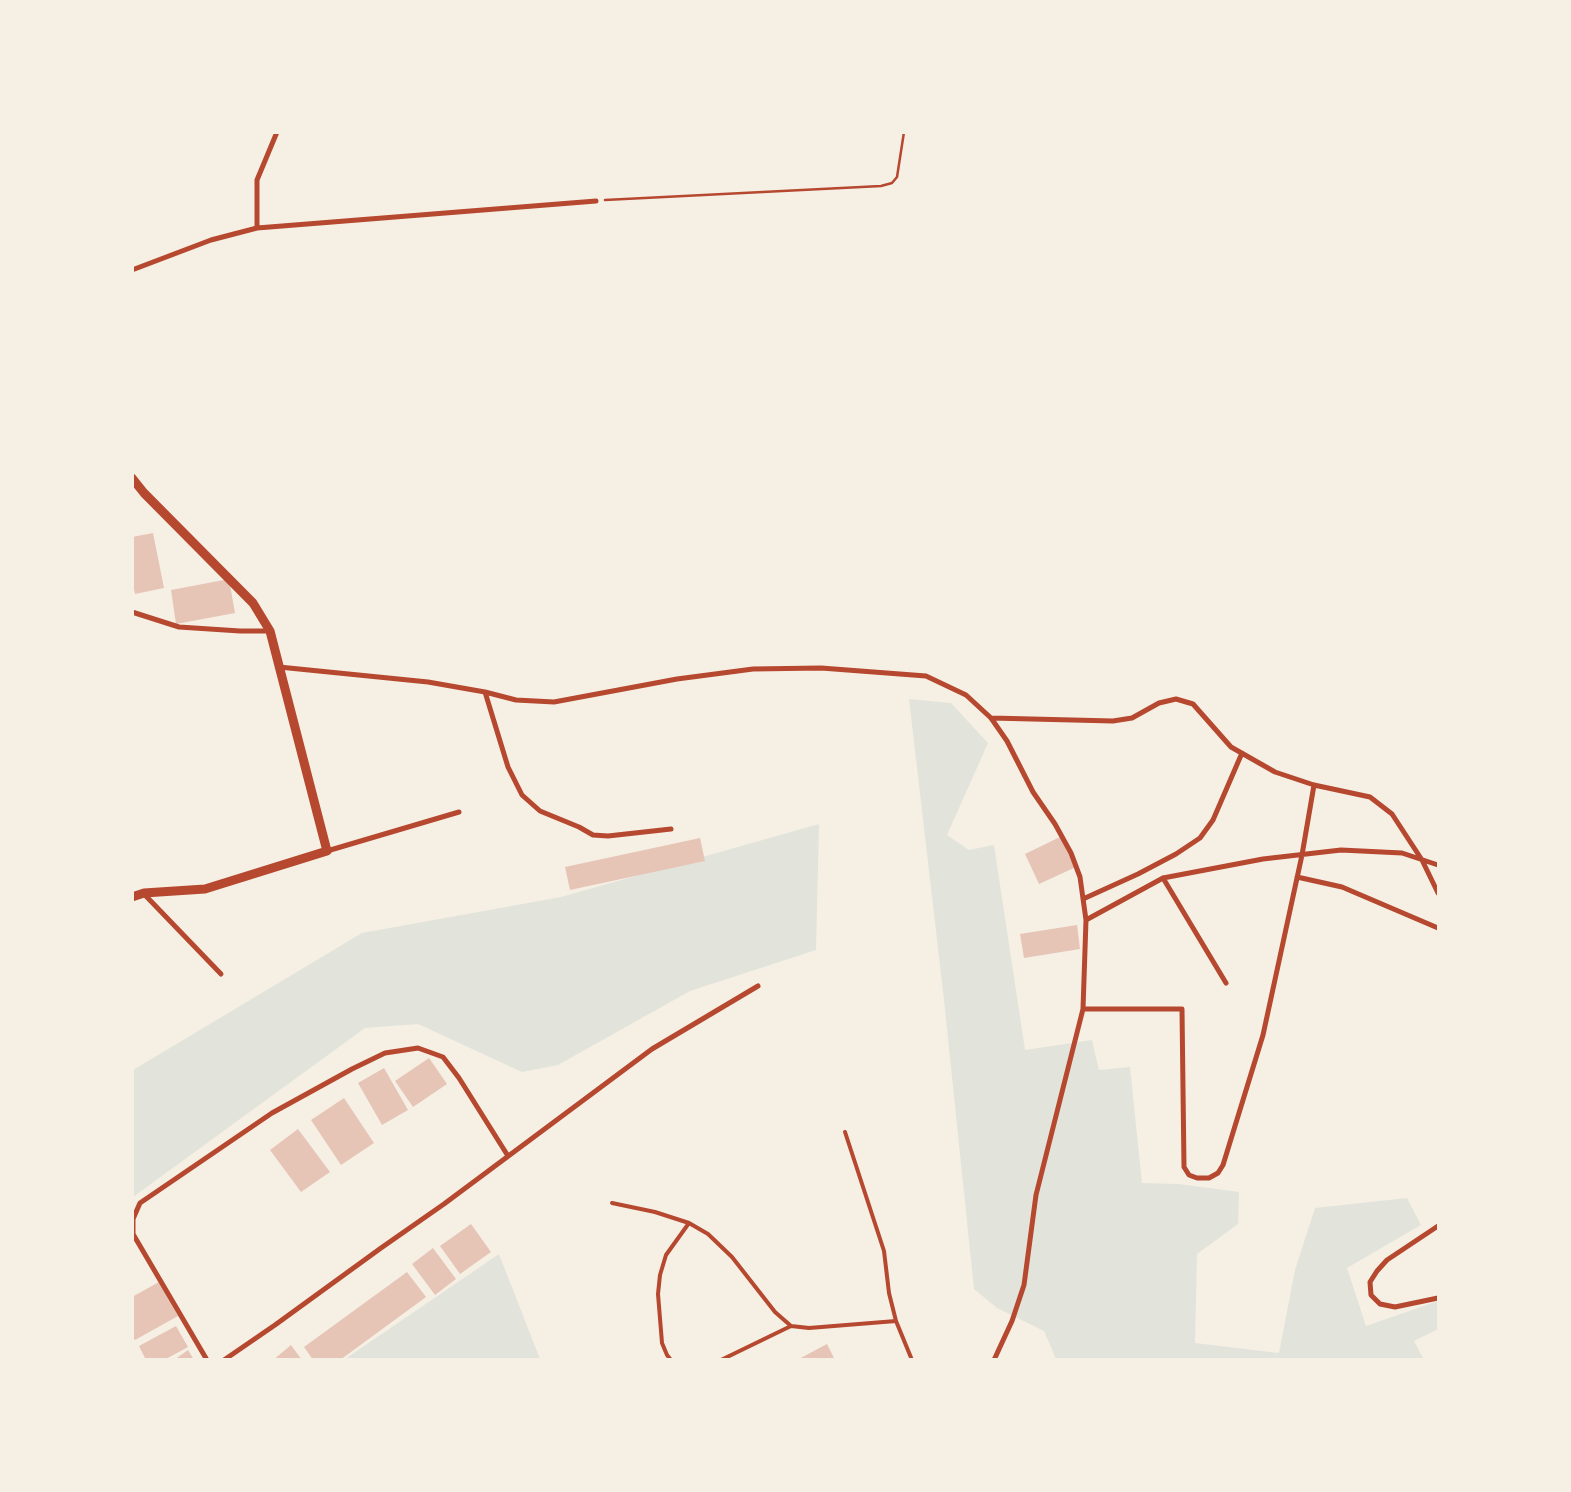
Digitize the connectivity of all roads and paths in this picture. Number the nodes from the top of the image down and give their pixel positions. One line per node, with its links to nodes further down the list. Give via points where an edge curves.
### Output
1 (277, 132): 4 (street, via 257,180)
2 (904, 132): 3 (path, via 897,177 892,183 882,186)
3 (596, 201): 4 (street)
4 (257, 228): 5 (street, via 211,240)
5 (132, 270)
6 (132, 478): 8 (street, via 253,603)
7 (132, 612): 8 (street, via 179,627)
8 (270, 631): 9 (street)
9 (278, 668): 10 (street, via 428,682); 16 (street)
10 (485, 692): 11 (street, via 516,700 554,702 677,679 753,670 821,668 926,676 966,695); 15 (street, via 508,767 522,795 540,811 593,835)
11 (991, 718): 12 (street, via 1114,721 1132,718 1159,703 1176,699 1192,704 1232,747); 25 (street, via 1071,853 1080,877)
12 (1242, 753): 13 (street, via 1275,772); 25 (street, via 1213,820 1200,838 1146,870)
13 (1314, 785): 17 (street); 18 (street, via 1370,797 1392,814)
14 (459, 812): 16 (street)
15 (671, 829)
16 (327, 851): 22 (street, via 204,889)
17 (1302, 854): 18 (street, via 1341,850 1402,853); 20 (street); 21 (street)
18 (1422, 860): 19 (street); 23 (street)
19 (1438, 865)
20 (1163, 878): 26 (street); 29 (street)
21 (1297, 878): 27 (street, via 1342,887); 31 (street, via 1262,1035 1218,1173 1209,1178 1197,1178 1189,1175 1184,1167 1182,1009)
22 (144, 893): 24 (street); 28 (street)
23 (1438, 894)
24 (132, 897)
25 (1083, 899): 26 (street)
26 (1086, 920): 31 (street)
27 (1438, 928)
28 (221, 974)
29 (1226, 983)
30 (758, 986): 33 (street, via 652,1049)
31 (1083, 1009): 45 (street, via 1036,1194 1024,1285)
32 (845, 1132): 38 (lane, via 884,1251)
33 (508, 1156): 40 (street, via 443,1057 418,1048 385,1053 272,1113 140,1203 133,1219 133,1234); 41 (street)
34 (612, 1202): 35 (lane)
35 (689, 1223): 39 (lane, via 708,1234 732,1257 775,1312); 42 (lane, via 666,1255 660,1275 658,1294 662,1343)
36 (1438, 1226): 37 (street, via 1387,1260 1370,1282 1371,1295 1380,1304 1395,1306)
37 (1438, 1298)
38 (896, 1321): 39 (lane, via 809,1328); 44 (lane)
39 (791, 1326): 43 (lane)
40 (207, 1360)
41 (224, 1360)
42 (671, 1360)
43 (721, 1360)
44 (912, 1360)
45 (994, 1360)

